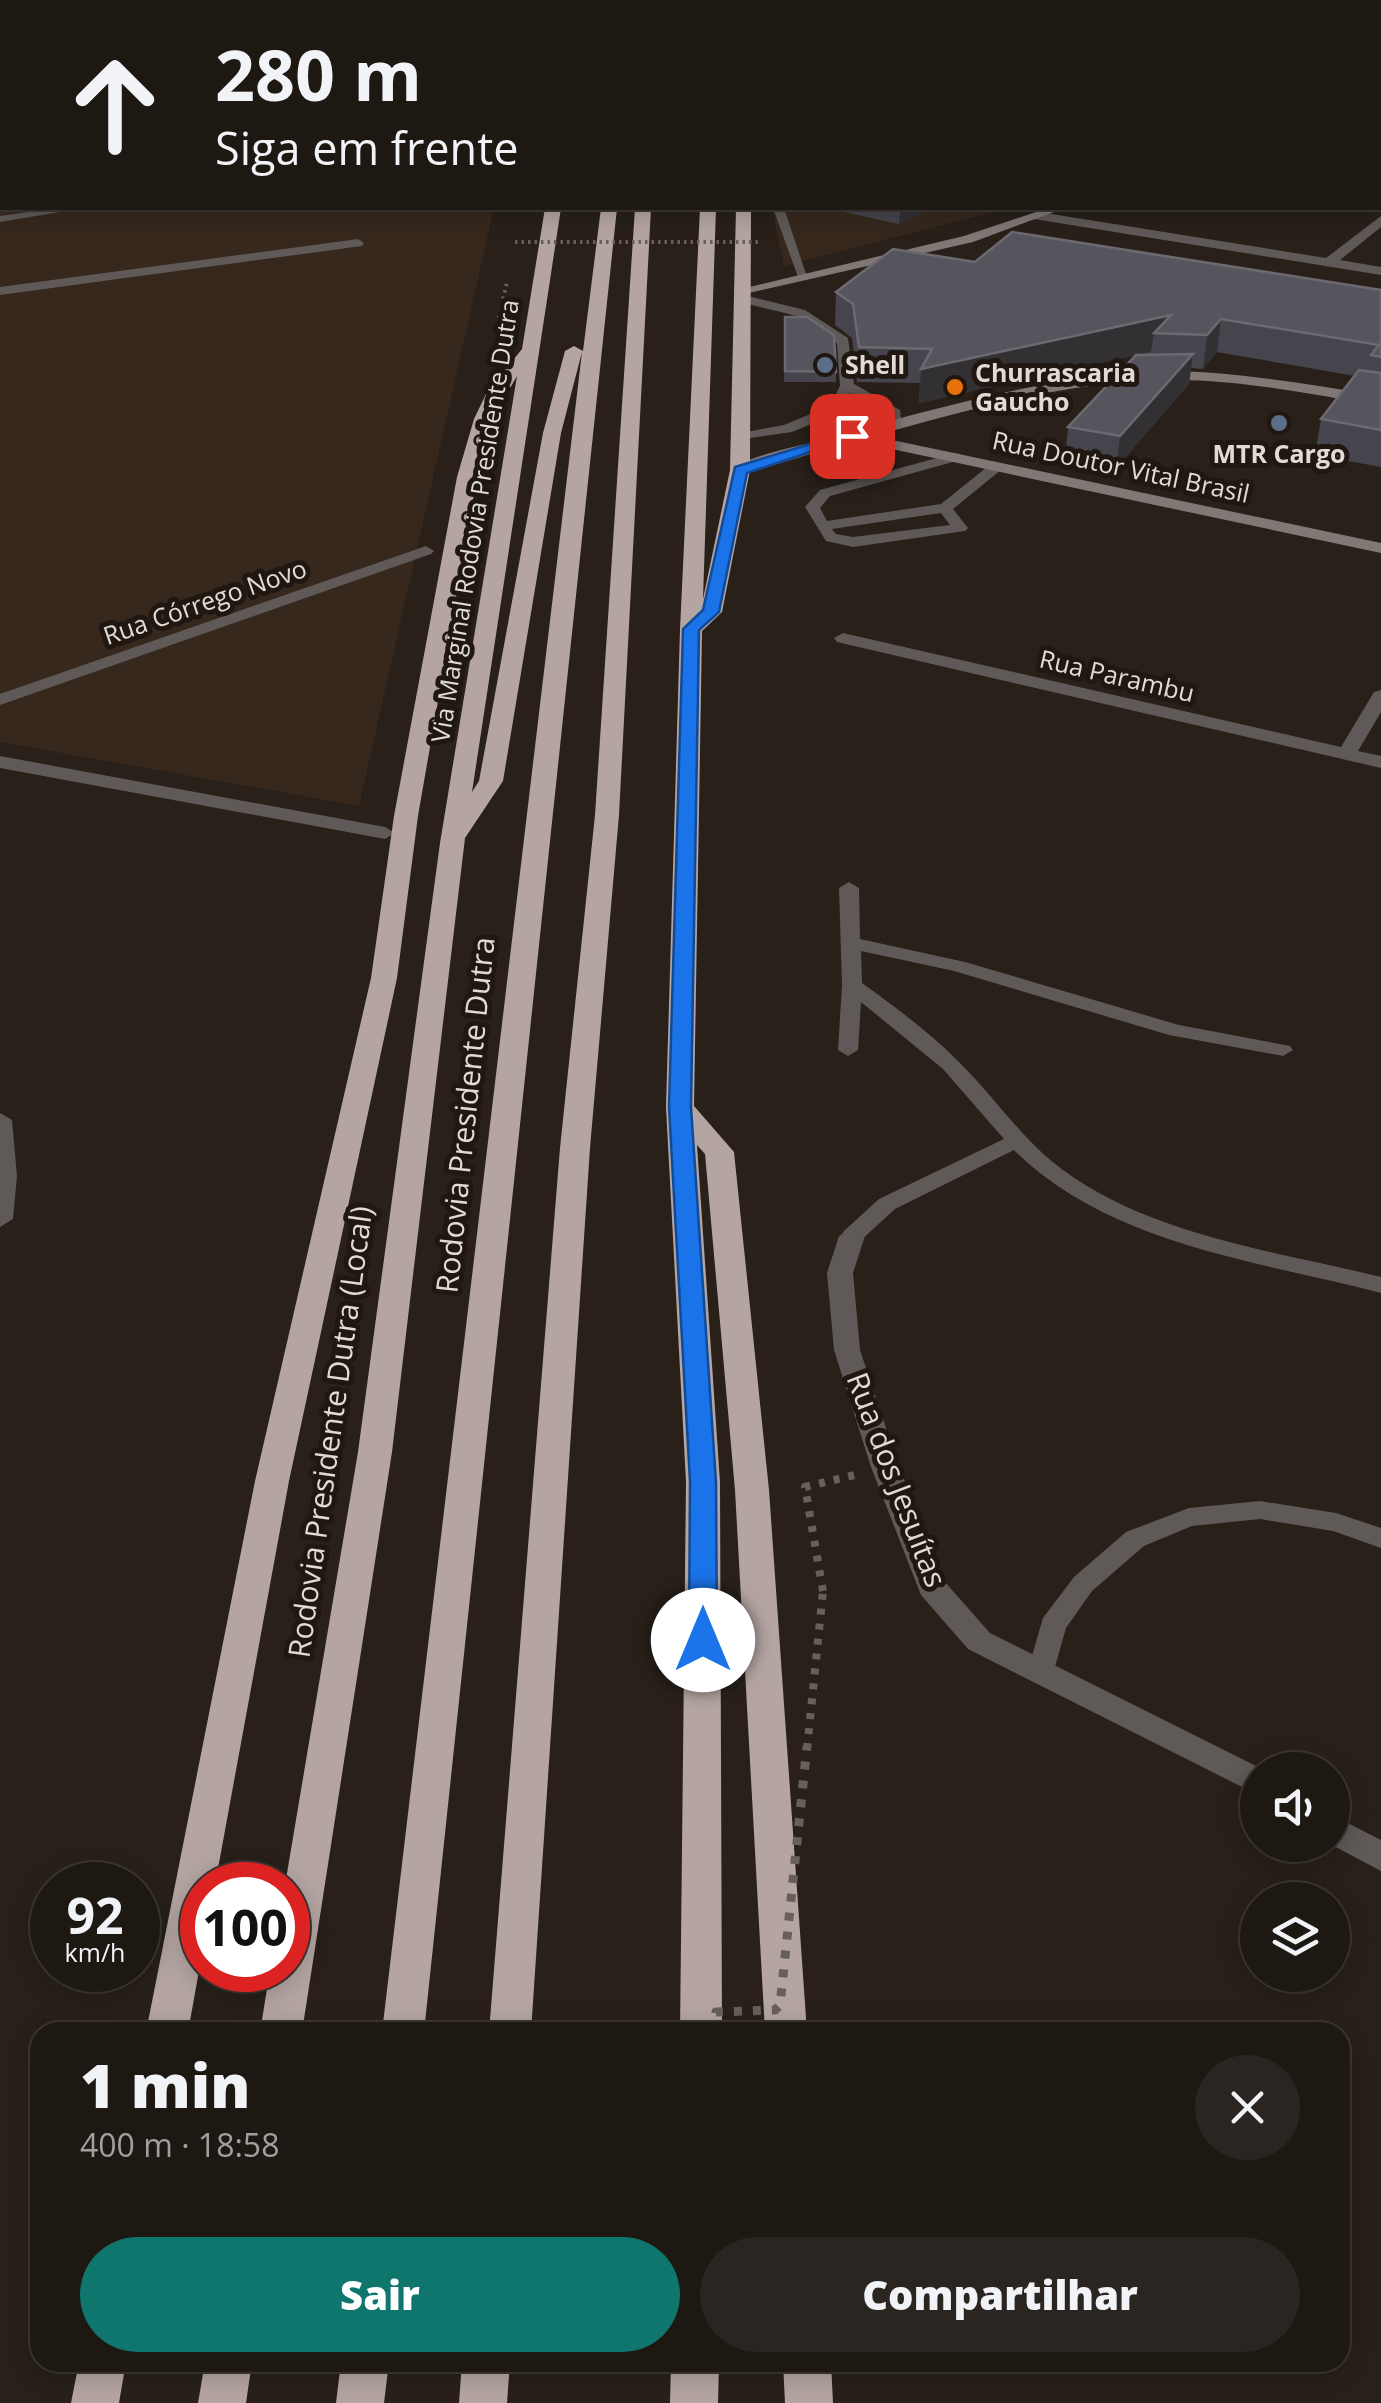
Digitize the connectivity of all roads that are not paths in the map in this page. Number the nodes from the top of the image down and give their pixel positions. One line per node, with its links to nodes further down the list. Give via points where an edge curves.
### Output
1 (65, 210): 10 (lane)
2 (553, 210): 19 (highway, Via Marginal Rodovia Presidente Dutra)
3 (609, 210): 13 (highway, Rodovia Presidente Dutra)
4 (643, 210): 61 (highway, via 606,814)
5 (708, 210): 33 (highway)
6 (743, 210): 18 (highway)
7 (779, 210): 16 (lane)
8 (1054, 210): 9 (street)
9 (1038, 216): 14 (street); 16 (street)
10 (0, 220)
11 (1381, 220): 14 (street)
12 (358, 244): 17 (lane)
13 (602, 248): 41 (highway, via 587,271 570,377 552,433 492,781); 60 (highway, Rodovia Presidente Dutra)
14 (1330, 262): 15 (street)
15 (1381, 271)
16 (804, 278): 18 (street)
17 (0, 291)
18 (740, 294): 20 (lane, via 801,313 843,341); 24 (highway)
19 (530, 347): 41 (highway, Via Marginal Rodovia Presidente Dutra); 58 (highway, via 489,407 467,477 384,978 272,1481)
20 (847, 386): 22 (lane, via 896,413); 24 (lane, via 836,409)
21 (1381, 401): 22 (street, via 1169,375 1055,386)
22 (898, 424): 23 (street)
23 (852, 436): 25 (street); 26 (street, Rua Doutor Vital Brasil)
24 (740, 440): 25 (street); 28 (highway)
25 (800, 450): 28 (street)
26 (955, 457): 27 (street, Rua Doutor Vital Brasil); 30 (lane, via 825,493 812,507)
27 (996, 466): 29 (lane); 31 (street, Rua Doutor Vital Brasil)
28 (740, 470): 33 (highway, via 710,612)
29 (944, 508): 30 (lane); 30 (lane, via 960,528 852,542 831,538)
30 (822, 526)
31 (1381, 548)
32 (426, 551): 36 (lane, Rua Córrego Novo)
33 (691, 629): 47 (highway)
34 (842, 638): 37 (street, Rua Parambu)
35 (1381, 696): 37 (street)
36 (0, 700)
37 (1346, 754): 39 (street, Rua Parambu)
38 (0, 762): 40 (street)
39 (1381, 762)
40 (385, 833)
41 (452, 842): 59 (highway, Rodovia Presidente Dutra (Local), via 375,1452)
42 (849, 888): 43 (lane)
43 (848, 942): 44 (lane); 46 (lane, via 958,966 1176,1030)
44 (852, 986): 45 (lane); 49 (lane, via 962,1077)
45 (848, 1050)
46 (1282, 1050)
47 (680, 1107): 62 (highway, via 703,1482); 63 (highway, via 719,1152 752,1490)
48 (0, 1120): 50 (street)
49 (1014, 1142): 51 (lane, via 887,1204); 52 (lane, via 1072,1187 1116,1208 1179,1232)
50 (0, 1219)
51 (852, 1236): 54 (street, Rua dos Jesuítas, via 840,1273 847,1350 932,1587 979,1641)
52 (1381, 1285)
53 (1381, 1538): 54 (lane, via 1336,1522 1260,1510 1189,1516 1135,1539 1083,1584 1053,1625)
54 (1040, 1673): 55 (street, Rua dos Jesuítas)
55 (1240, 1773)
56 (1350, 1839): 57 (street)
57 (1381, 1857)
58 (169, 2022)
59 (283, 2022)
60 (405, 2022)
61 (511, 2022)
62 (701, 2022)
63 (785, 2022)
64 (101, 2372): 70 (highway)
65 (227, 2372): 71 (highway)
66 (364, 2372): 72 (highway)
67 (485, 2372): 73 (highway)
68 (695, 2372): 74 (highway)
69 (807, 2372): 75 (highway)
70 (95, 2403)
71 (222, 2403)
72 (360, 2403)
73 (483, 2403)
74 (694, 2403)
75 (809, 2403)

